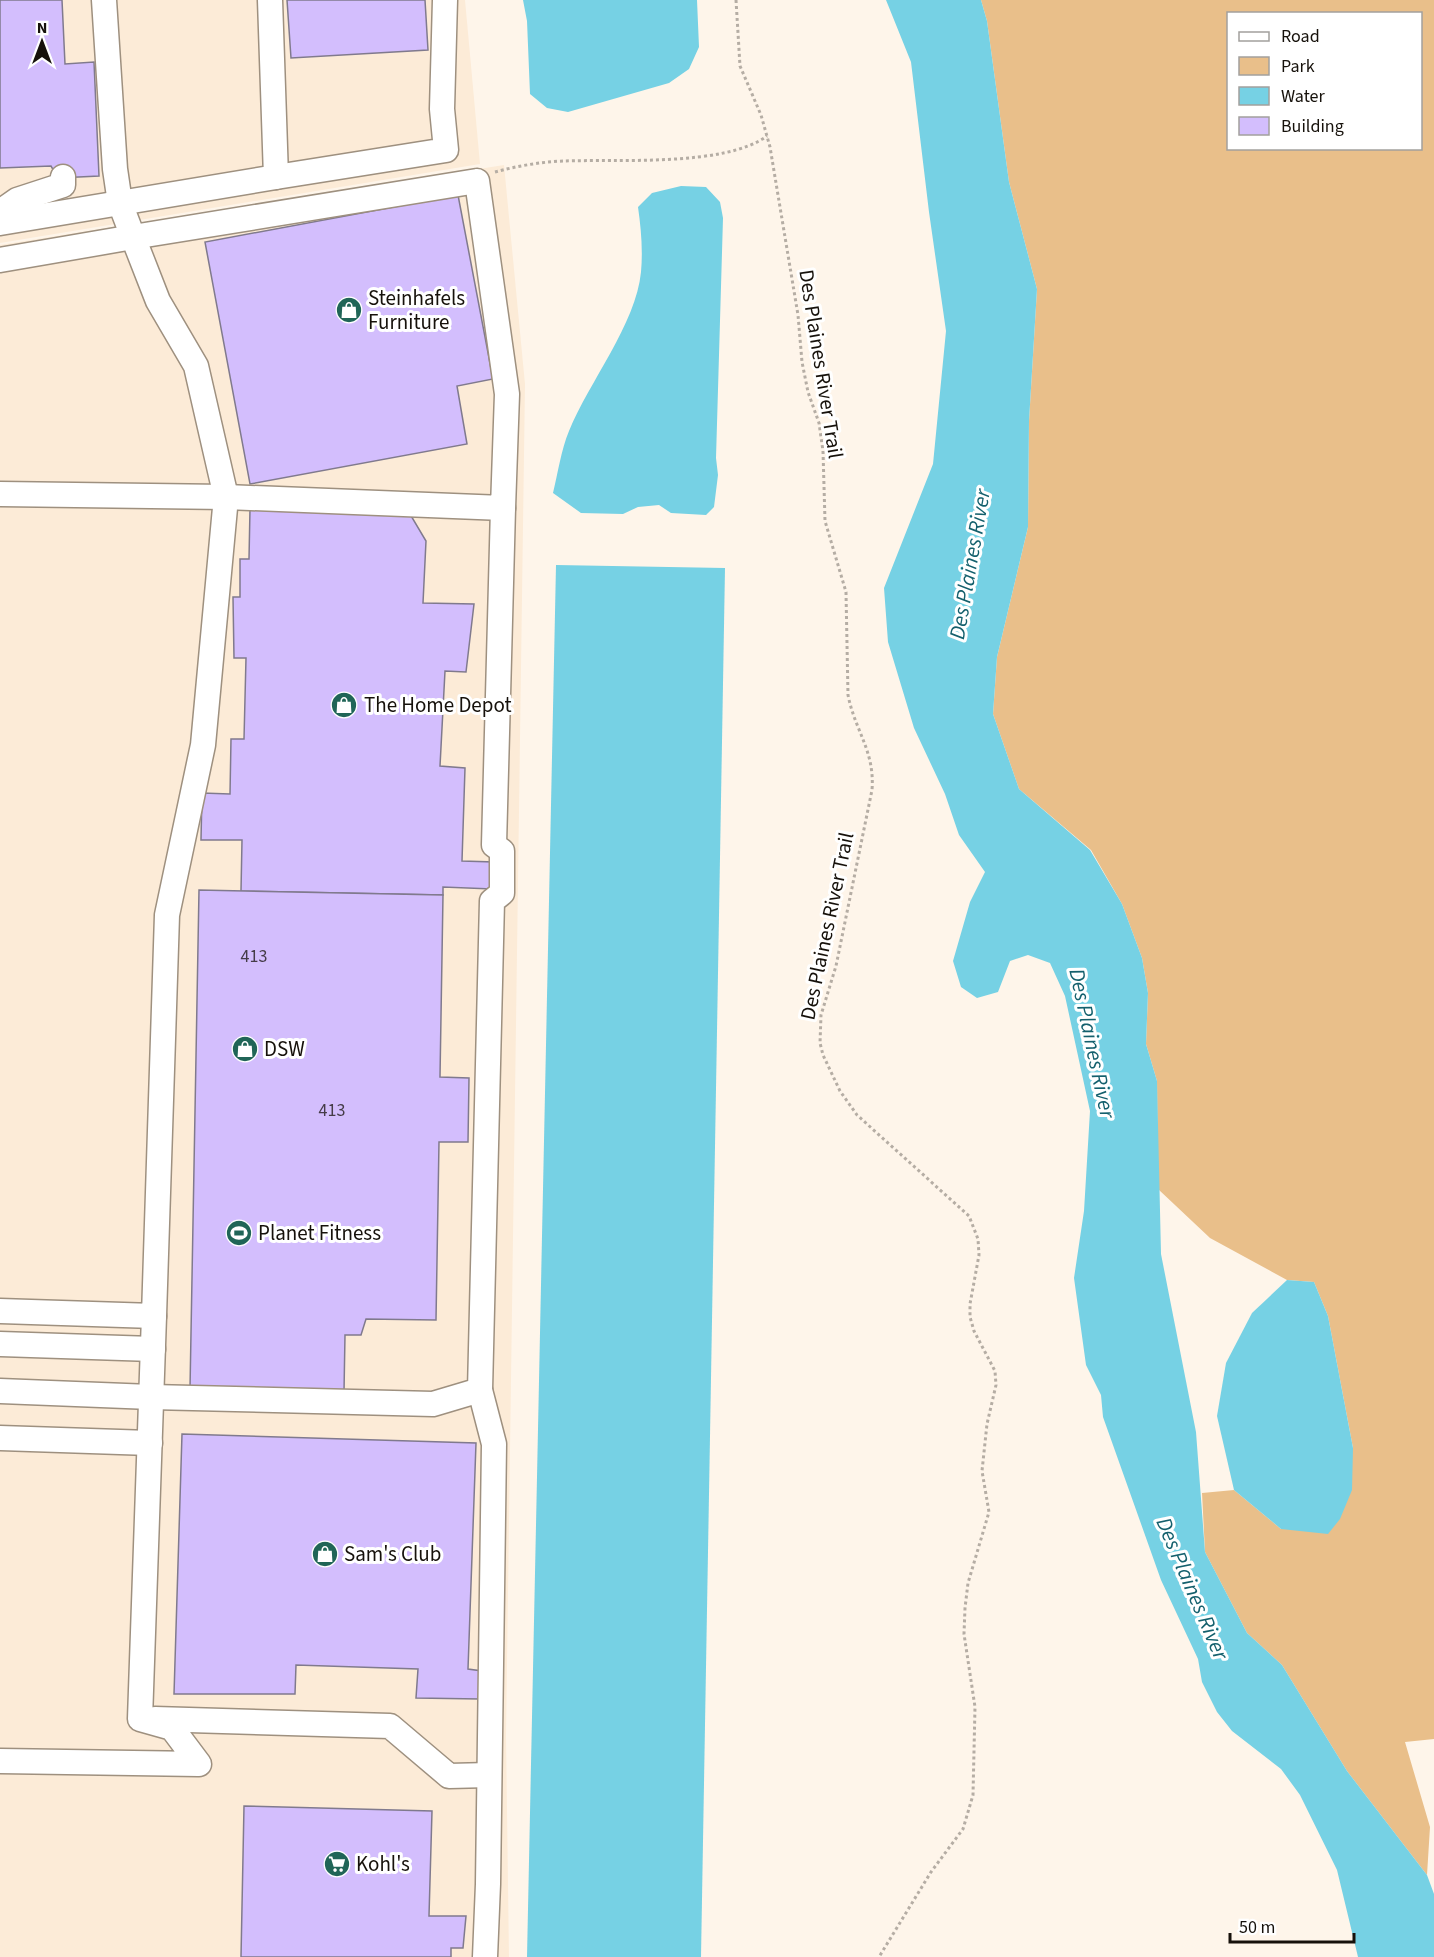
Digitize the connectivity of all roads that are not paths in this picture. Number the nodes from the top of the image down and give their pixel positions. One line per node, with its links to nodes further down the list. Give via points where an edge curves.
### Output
1 (105, 0): 8 (lane)
2 (270, 0): 7 (lane)
3 (438, 0): 5 (lane)
4 (445, 0): 5 (lane)
5 (444, 50): 7 (lane, via 442,109 446,150)
6 (63, 177): 9 (lane, via 63,185 17,200)
7 (276, 177): 8 (lane)
8 (120, 203): 10 (lane); 11 (lane)
9 (0, 212)
10 (0, 223)
11 (133, 237): 12 (lane); 14 (lane, via 158,301 196,366); 15 (lane, via 477,181 507,394)
12 (0, 260)
13 (0, 494): 14 (lane)
14 (226, 497): 15 (lane); 17 (lane, via 203,745 167,915)
15 (502, 508): 20 (lane, via 494,845 502,851 502,893 492,901)
16 (0, 1311): 17 (lane)
17 (154, 1316): 19 (lane)
18 (0, 1344): 19 (lane)
19 (153, 1349): 22 (lane)
20 (480, 1390): 22 (lane, via 433,1404); 27 (lane, via 494,1444)
21 (0, 1391): 22 (lane)
22 (151, 1397): 24 (lane)
23 (0, 1438): 24 (lane)
24 (150, 1443): 25 (lane)
25 (140, 1719): 26 (lane, via 172,1728 199,1764); 27 (lane, via 390,1726 449,1776)
26 (0, 1761)
27 (489, 1774): 28 (lane)
28 (485, 1957)

